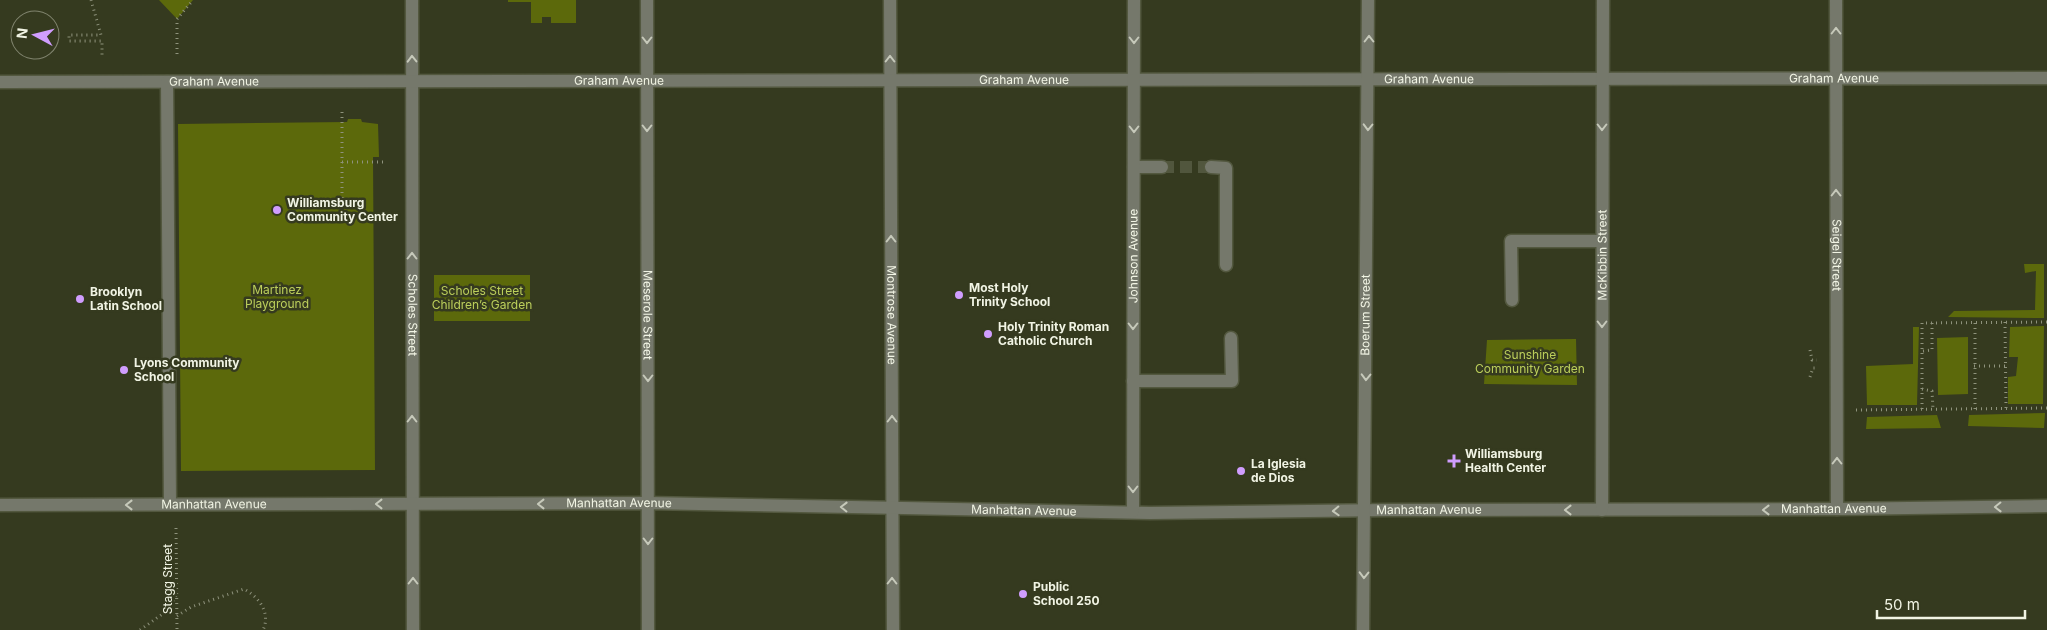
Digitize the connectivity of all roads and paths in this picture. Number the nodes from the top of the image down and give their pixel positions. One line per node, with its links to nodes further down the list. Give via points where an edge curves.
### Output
1 (91, 0): 10 (path, via 101,35 69,35 69,41 102,41)
2 (193, 0): 11 (path, via 177,19)
3 (412, 0): 17 (street, Scholes Street, one-way to 3)
4 (647, 0): 18 (street, Meserole Street, one-way to 18)
5 (890, 0): 15 (street, Montrose Avenue, one-way to 5)
6 (1134, 0): 19 (street, Johnson Avenue, one-way to 19)
7 (1368, 0): 16 (street, Boerum Street, one-way to 7)
8 (1603, 0): 12 (street, McKibbin Street)
9 (1836, 0): 13 (street, Seigel Street, one-way to 9)
10 (102, 54)
11 (177, 54)
12 (1602, 78): 13 (street, Graham Avenue); 16 (street, Graham Avenue); 29 (street, McKibbin Street, one-way to 29)
13 (1836, 78): 14 (street, Graham Avenue); 60 (street, Seigel Street, one-way to 13)
14 (2047, 78)
15 (890, 79): 18 (street, Graham Avenue); 19 (street, Graham Avenue); 57 (street, Montrose Avenue, one-way to 15)
16 (1369, 79): 19 (street, Graham Avenue); 58 (street, Boerum Street, one-way to 58)
17 (412, 80): 18 (street, Graham Avenue); 21 (street, Graham Avenue); 54 (street, Scholes Street, one-way to 17)
18 (648, 80): 52 (street, Meserole Street, one-way to 52)
19 (1134, 80): 25 (street, Johnson Avenue, one-way to 25)
20 (0, 82): 21 (street, Graham Avenue)
21 (167, 82): 53 (street)
22 (342, 110): 23 (path)
23 (342, 162): 24 (path); 28 (path)
24 (386, 162)
25 (1134, 167): 26 (street); 44 (street, Johnson Avenue, one-way to 44)
26 (1162, 168)
27 (1211, 168): 30 (street, via 1226,168)
28 (342, 198)
29 (1602, 241): 31 (street, via 1511,241); 59 (street, McKibbin Street, one-way to 59)
30 (1226, 266)
31 (1512, 300)
32 (2005, 322): 33 (path); 35 (path); 41 (path)
33 (2047, 322)
34 (1932, 323): 35 (path); 38 (path, via 1932,350); 38 (path, via 1922,323)
35 (1975, 323): 40 (path)
36 (1231, 338): 44 (street, via 1232,381)
37 (1810, 350): 39 (path, via 1812,360)
38 (1923, 352): 45 (path)
39 (1817, 360)
40 (1974, 366): 41 (path); 50 (path)
41 (2006, 366): 46 (path)
42 (1817, 368): 43 (path, via 1813,368)
43 (1810, 377)
44 (1133, 382): 61 (street, Johnson Avenue, one-way to 61)
45 (1922, 389): 48 (path); 49 (path, via 1932,391)
46 (2006, 408): 47 (path); 50 (path)
47 (2047, 408)
48 (1922, 409): 49 (path); 51 (path)
49 (1933, 409): 50 (path)
50 (1975, 409)
51 (1856, 410)
52 (648, 503): 54 (street, Manhattan Avenue, one-way to 54); 57 (street, Manhattan Avenue, one-way to 52); 69 (street, Meserole Street, one-way to 69)
53 (170, 504): 54 (street, Manhattan Avenue, one-way to 53); 55 (street, Manhattan Avenue, one-way to 55)
54 (412, 504): 68 (street, Scholes Street, one-way to 54)
55 (0, 505)
56 (2047, 506): 60 (street, Manhattan Avenue, one-way to 60)
57 (893, 508): 61 (street, Manhattan Avenue); 70 (street, Montrose Avenue, one-way to 57)
58 (1364, 510): 59 (street, Manhattan Avenue, one-way to 58); 61 (street, Manhattan Avenue, one-way to 61); 71 (street, Boerum Street, one-way to 71)
59 (1602, 510): 60 (street, Manhattan Avenue, one-way to 59)
60 (1838, 510)
61 (1133, 512)
62 (176, 528): 63 (path, Stagg Street)
63 (177, 596): 64 (path, Stagg Street); 65 (path, via 168,610)
64 (177, 616): 66 (path, Stagg Street); 67 (path, via 191,607 244,589 263,606 267,622)
65 (140, 630)
66 (177, 630)
67 (263, 630)
68 (413, 630)
69 (648, 630)
70 (892, 630)
71 (1363, 630)

